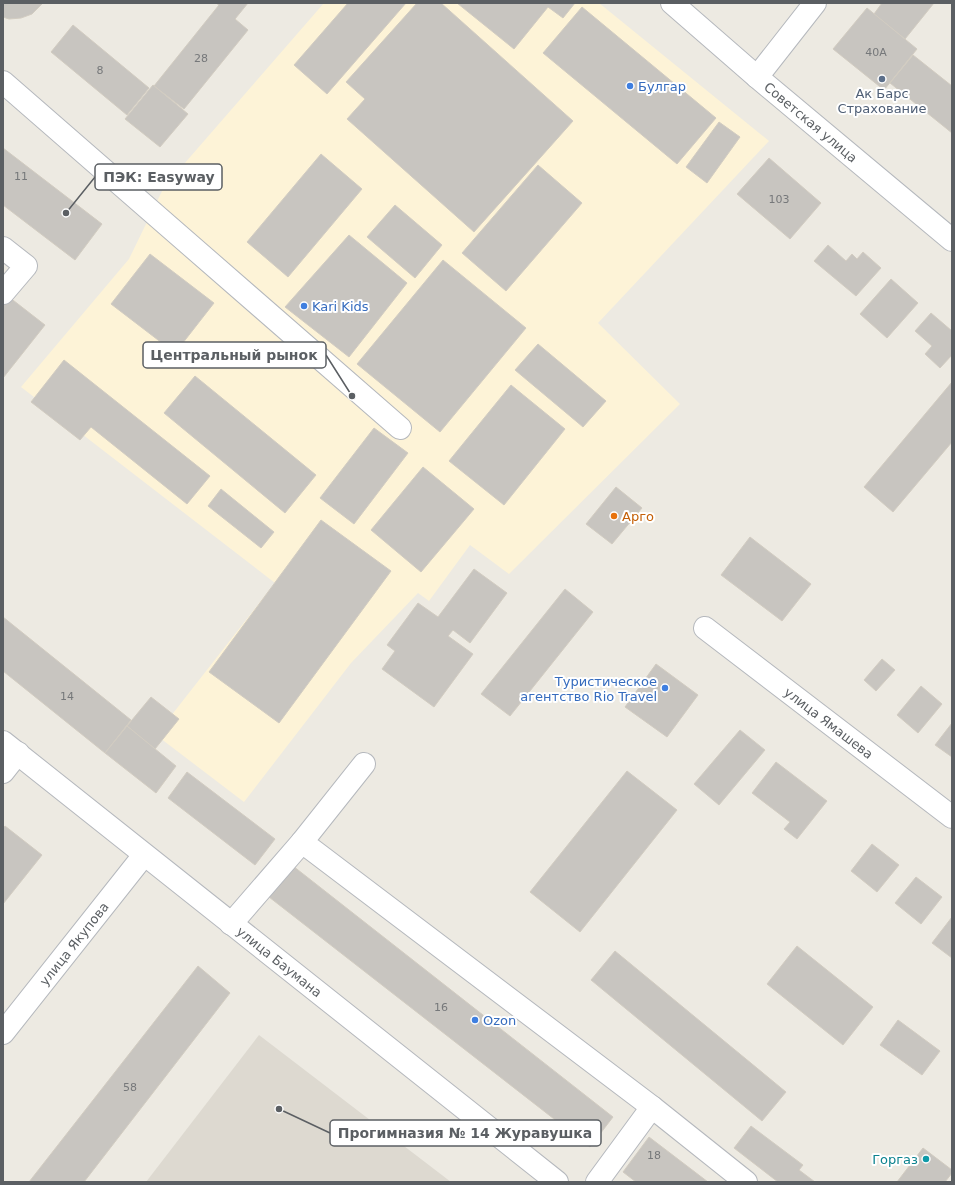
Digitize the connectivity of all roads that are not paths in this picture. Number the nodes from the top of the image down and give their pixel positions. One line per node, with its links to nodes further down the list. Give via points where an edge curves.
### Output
1 (672, 3): 3 (street, Советская улица)
2 (815, 3): 3 (street)
3 (757, 77): 5 (street, Советская улица)
4 (3, 82): 8 (street)
5 (952, 240)
6 (3, 248): 7 (street, via 26,266)
7 (3, 293)
8 (400, 428)
9 (705, 628): 13 (street, улица Ямашева)
10 (10, 748): 12 (street); 15 (street, улица Баумана)
11 (364, 764): 14 (street)
12 (3, 772)
13 (952, 817)
14 (302, 842): 16 (street); 18 (street)
15 (144, 854): 16 (street, улица Баумана); 17 (street, улица Якупова)
16 (231, 924): 19 (street, улица Баумана)
17 (3, 1033)
18 (652, 1107): 20 (street); 21 (street)
19 (557, 1182)
20 (597, 1182)
21 (746, 1182)

